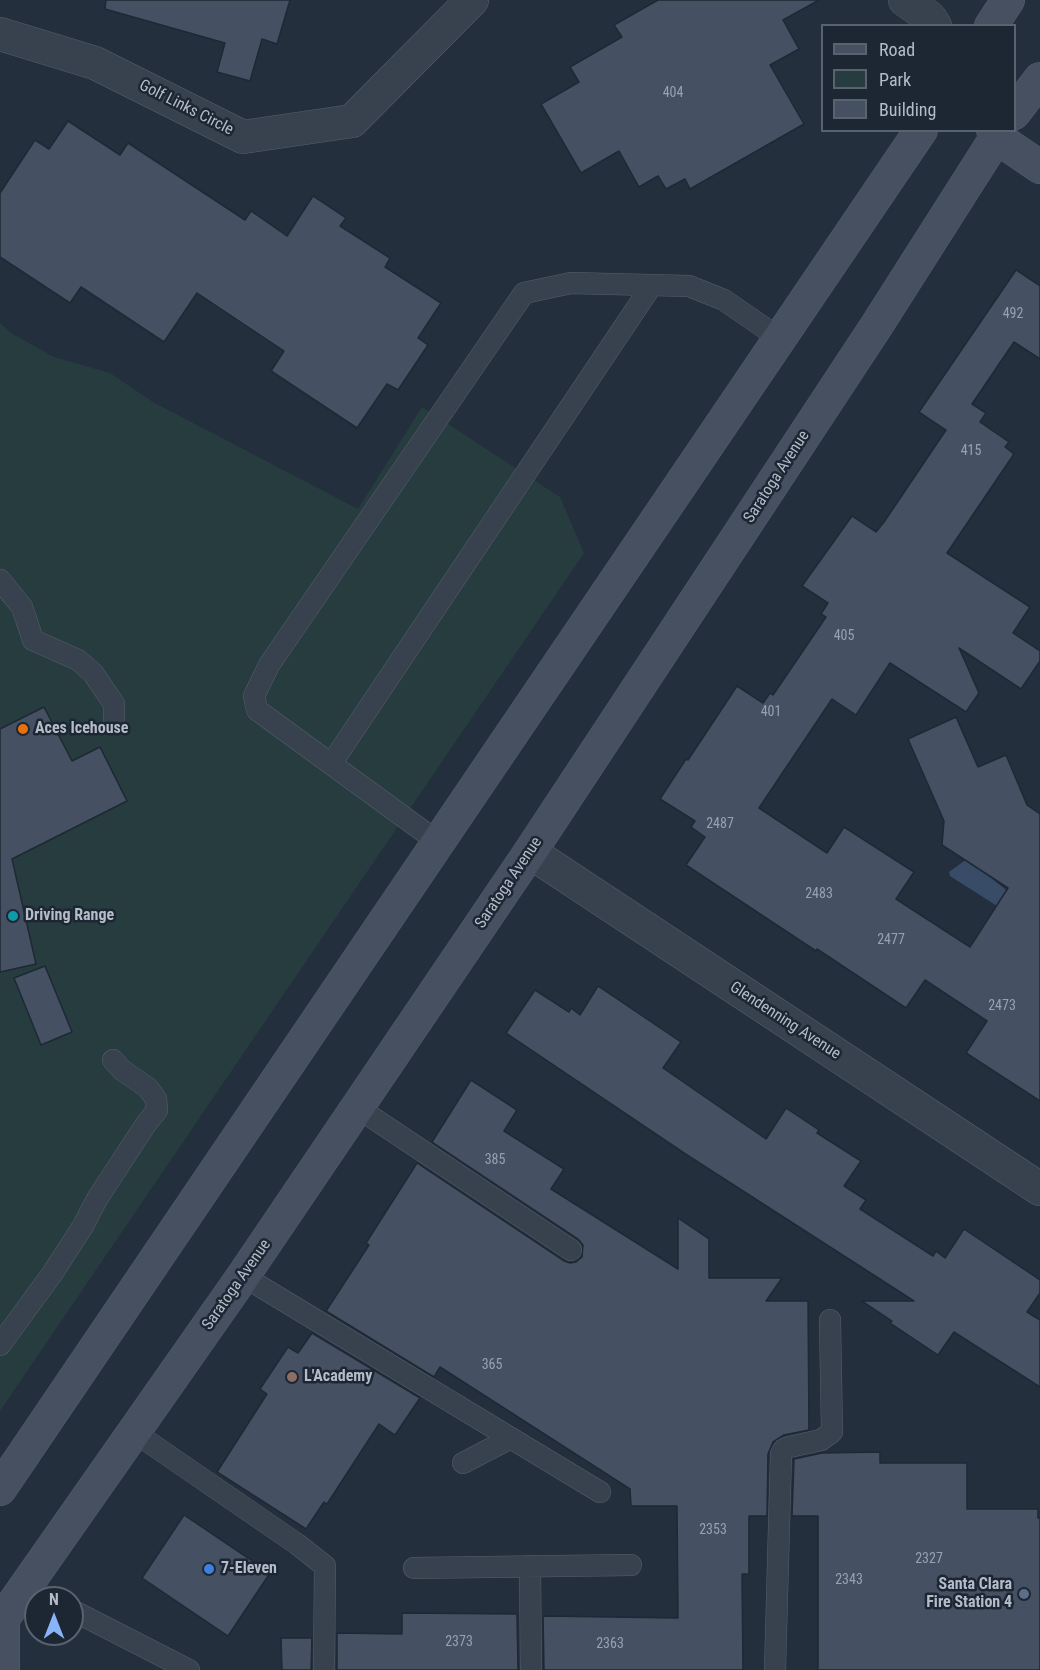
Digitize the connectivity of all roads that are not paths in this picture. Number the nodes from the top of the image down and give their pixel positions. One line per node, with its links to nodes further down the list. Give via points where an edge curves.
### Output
1 (472, 0): 6 (street, Golf Links Circle, via 352,121 243,137 95,63)
2 (905, 0): 4 (street)
3 (1008, 0): 5 (main road)
4 (934, 24)
5 (992, 24)
6 (0, 34)
7 (1040, 79): 8 (main road, Saratoga Avenue)
8 (1016, 109)
9 (920, 132): 14 (main road)
10 (998, 132): 19 (main road, Saratoga Avenue, via 877,325)
11 (1005, 132): 12 (main road)
12 (1040, 167)
13 (652, 285): 14 (lane, via 689,286 724,300); 17 (lane); 17 (lane, via 571,283 524,293 269,665 254,696 257,710)
14 (779, 338): 18 (main road)
15 (0, 580): 16 (lane, via 22,607 33,640 78,660 93,673 114,704)
16 (114, 721)
17 (331, 764): 18 (lane)
18 (438, 842): 30 (main road)
19 (530, 852): 21 (main road, Saratoga Avenue); 22 (street, Glendenning Avenue)
20 (113, 1060): 26 (lane, via 148,1088 156,1099 157,1110 52,1274)
21 (358, 1108): 23 (lane); 24 (main road, Saratoga Avenue)
22 (1040, 1190)
23 (571, 1250)
24 (243, 1276): 27 (main road, Saratoga Avenue); 28 (lane)
25 (830, 1320): 43 (lane, via 832,1432 821,1440 784,1449 781,1454)
26 (0, 1345)
27 (134, 1432): 35 (main road, Saratoga Avenue); 41 (lane, via 325,1566)
28 (511, 1438): 29 (lane); 31 (lane)
29 (463, 1463)
30 (0, 1489)
31 (600, 1492)
32 (631, 1565): 33 (lane)
33 (530, 1566): 34 (lane); 42 (lane)
34 (414, 1568)
35 (40, 1586)
36 (24, 1602): 38 (main road, Saratoga Avenue)
37 (84, 1616): 40 (lane)
38 (2, 1621): 39 (main road)
39 (3, 1670)
40 (189, 1670)
41 (324, 1670)
42 (531, 1670)
43 (775, 1670)

